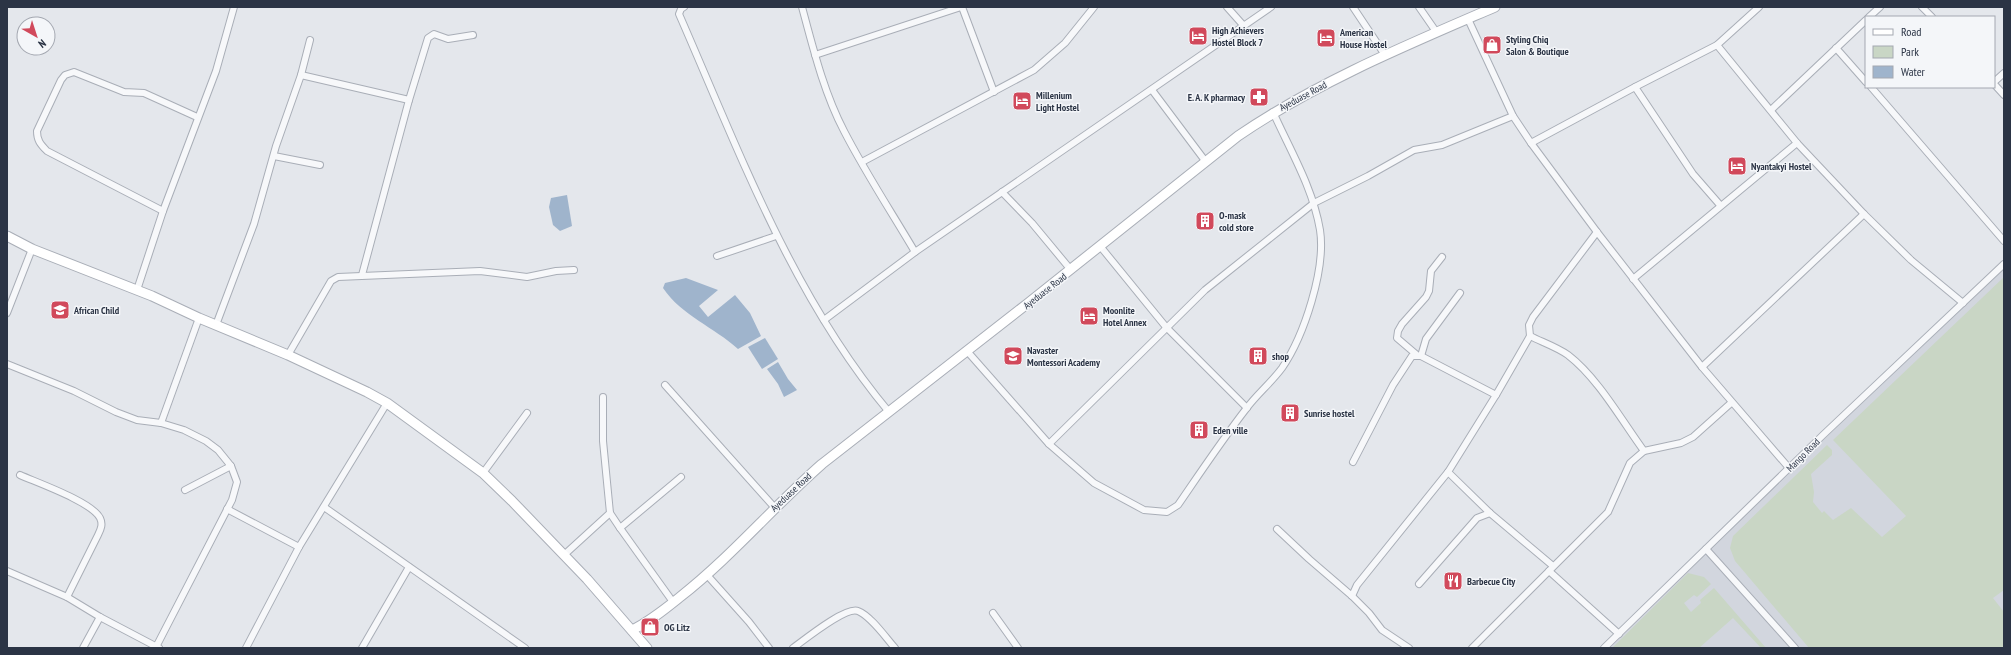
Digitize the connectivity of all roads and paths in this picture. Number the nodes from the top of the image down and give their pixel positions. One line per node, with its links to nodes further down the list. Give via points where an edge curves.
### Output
1 (234, 7): 40 (street, via 216,71)
2 (684, 7): 54 (street, via 679,14)
3 (802, 7): 24 (street)
4 (961, 7): 24 (street); 34 (street)
5 (1094, 7): 34 (street, via 1059,49 1034,70)
6 (1226, 7): 18 (street)
7 (1271, 7): 18 (street)
8 (1353, 7): 25 (street)
9 (1420, 7): 19 (street)
10 (1494, 7): 16 (street, Ayeduase Road)
11 (1760, 7): 22 (street)
12 (1880, 7): 14 (street)
13 (1922, 7): 15 (street)
14 (1870, 16)
15 (1931, 16)
16 (1468, 19): 19 (street, Ayeduase Road); 39 (street)
17 (1865, 21): 23 (street)
18 (1243, 26): 33 (street)
19 (1437, 33): 25 (street, Ayeduase Road)
20 (473, 35): 36 (street, via 448,39 430,35)
21 (310, 40): 27 (street)
22 (1717, 45): 31 (street); 37 (street)
23 (1836, 48): 28 (street); 37 (street)
24 (815, 55): 44 (street, via 834,110)
25 (1385, 55): 38 (street, Ayeduase Road)
26 (2004, 73): 29 (street)
27 (301, 75): 36 (street); 43 (street)
28 (1865, 81)
29 (1995, 82)
30 (1995, 84): 35 (street)
31 (1635, 87): 41 (street); 49 (street, via 1693,174)
32 (1871, 88): 55 (street)
33 (1152, 90): 45 (street); 47 (street)
34 (994, 92): 44 (street)
35 (2004, 95)
36 (409, 100): 64 (street)
37 (1771, 110): 42 (street)
38 (1273, 112): 45 (street, Ayeduase Road); 48 (street)
39 (1513, 116): 41 (street); 48 (street, via 1442,145 1414,150)
40 (197, 117): 50 (street); 50 (street, via 144,92 124,92 70,72 61,80 37,131 39,143 47,151)
41 (1531, 143): 52 (street)
42 (1798, 143): 49 (street); 51 (street)
43 (274, 156): 46 (street); 72 (street, via 247,246)
44 (862, 162): 58 (street)
45 (1206, 162): 56 (street, Ayeduase Road)
46 (320, 165)
47 (1002, 192): 58 (street); 63 (street)
48 (1314, 203): 73 (street, via 1205,290); 85 (street, via 1321,250 1312,299 1291,354 1271,382)
49 (1720, 206): 65 (street)
50 (163, 211): 66 (street)
51 (1864, 214): 68 (street, via 1911,260); 79 (street)
52 (1597, 232): 65 (street); 74 (street, via 1533,317 1529,325)
53 (7, 236): 57 (street)
54 (776, 236): 59 (street); 71 (street)
55 (2004, 241)
56 (1100, 246): 63 (street, Ayeduase Road); 73 (street)
57 (32, 249): 66 (street); 69 (street)
58 (915, 252): 71 (street)
59 (717, 256)
60 (1442, 257): 77 (street, via 1431,271 1426,297 1398,330 1397,338)
61 (2004, 264): 68 (street, Mango Road)
62 (574, 270): 64 (street, via 527,277 480,271)
63 (1071, 270): 75 (street, Ayeduase Road)
64 (362, 276): 76 (street, via 333,279)
65 (1633, 279): 79 (street)
66 (137, 290): 70 (street)
67 (1460, 293): 77 (street, via 1426,339)
68 (1963, 303): 93 (street, Mango Road)
69 (7, 313)
70 (199, 318): 72 (street); 88 (street)
71 (824, 320): 86 (street, via 854,366)
72 (216, 325): 76 (street)
73 (1166, 327): 85 (street); 89 (street)
74 (1530, 336): 81 (street); 90 (street, via 1567,354 1575,362 1599,389)
75 (967, 351): 86 (street, Ayeduase Road); 89 (street)
76 (288, 355): 84 (street)
77 (1419, 356): 81 (street); 91 (street, via 1409,358)
78 (7, 364): 88 (street, via 74,391 116,412 137,420)
79 (1702, 367): 83 (street)
80 (665, 386): 101 (street)
81 (1496, 395): 94 (street)
82 (603, 396): 102 (street, via 603,441)
83 (1731, 403): 90 (street, via 1693,437 1681,443); 93 (street)
84 (387, 404): 95 (street); 99 (street)
85 (1247, 408): 89 (street, via 1178,506 1167,512 1144,510 1094,484)
86 (889, 412): 101 (street, Ayeduase Road, via 822,464)
87 (527, 413): 95 (street)
88 (161, 423): 92 (street, via 184,430 206,441 218,450)
89 (1049, 444)
90 (1644, 451): 110 (street, via 1630,463 1608,512)
91 (1353, 462)
92 (231, 466): 98 (street); 100 (street, via 237,482)
93 (1789, 468): 107 (street, Mango Road)
94 (1448, 472): 103 (street); 114 (street, via 1357,586)
95 (483, 473): 108 (street)
96 (20, 475): 115 (street, via 90,507 101,519 102,526 98,536)
97 (681, 478): 104 (street)
98 (185, 490)
99 (324, 507): 106 (street); 109 (street)
100 (228, 508): 106 (street); 122 (street)
101 (775, 508): 112 (street, Ayeduase Road)
102 (610, 513): 104 (street); 108 (street)
103 (1490, 513): 110 (street); 113 (street, via 1477,518)
104 (620, 528): 116 (street)
105 (1277, 529): 114 (street)
106 (299, 547): 124 (street)
107 (1706, 549): 120 (street, Mango Road); 136 (street)
108 (564, 555): 119 (street)
109 (409, 567): 121 (street); 125 (street)
110 (1551, 568): 120 (street); 134 (street)
111 (7, 571): 115 (street)
112 (707, 575): 116 (street, Ayeduase Road); 129 (street)
113 (1419, 584)
114 (1352, 596): 133 (street, via 1382,630)
115 (67, 597): 118 (street)
116 (673, 602): 119 (street, Ayeduase Road)
117 (993, 613): 132 (street)
118 (100, 617): 122 (street); 123 (street)
119 (632, 630): 128 (street)
120 (1619, 634): 135 (street, Mango Road)
121 (518, 642): 126 (street); 127 (street)
122 (157, 647)
123 (83, 648)
124 (246, 648)
125 (362, 648)
126 (514, 648)
127 (525, 648)
128 (647, 648)
129 (769, 648)
130 (793, 648): 131 (street, via 839,616 850,611 858,611 877,627)
131 (895, 648)
132 (1018, 648)
133 (1409, 648)
134 (1472, 648)
135 (1604, 648)
136 (1795, 648)

